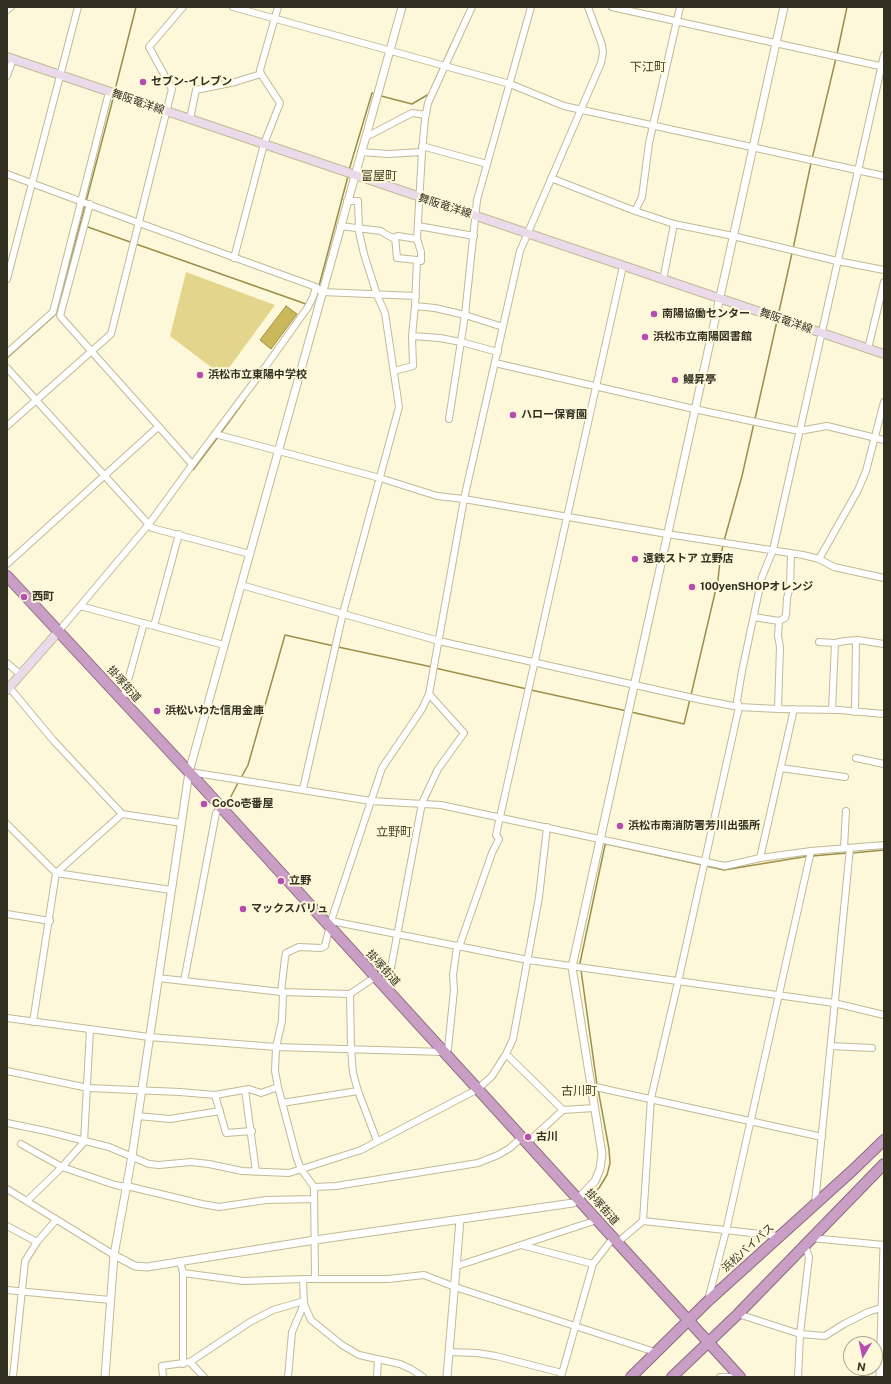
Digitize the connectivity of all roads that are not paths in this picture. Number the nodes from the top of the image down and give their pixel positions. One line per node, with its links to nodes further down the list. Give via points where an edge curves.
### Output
1 (11, 7): 13 (street)
2 (78, 7): 23 (street)
3 (183, 7): 28 (street, via 149,47 172,89)
4 (233, 7): 14 (street)
5 (278, 7): 14 (street)
6 (402, 7): 17 (street)
7 (472, 7): 20 (street)
8 (531, 7): 25 (street)
9 (588, 7): 27 (street, via 603,53)
10 (612, 7): 15 (street)
11 (680, 7): 15 (street)
12 (784, 7): 16 (street)
13 (7, 10)
14 (274, 18): 17 (street); 22 (street)
15 (677, 21): 16 (street); 31 (street)
16 (776, 43): 21 (street); 34 (street)
17 (390, 51): 20 (street); 32 (street)
18 (884, 55): 21 (street)
19 (10, 58): 23 (main road, 舞阪竜洋線); 24 (street)
20 (445, 66): 25 (street); 29 (street, via 428,103)
21 (883, 66): 38 (street)
22 (261, 74): 30 (street, via 196,90); 33 (street, via 280,103)
23 (60, 75): 26 (main road, 舞阪竜洋線); 43 (street)
24 (7, 76)
25 (510, 84): 27 (street, via 564,106); 37 (street)
26 (109, 92): 28 (main road, 舞阪竜洋線); 45 (street)
27 (581, 109): 31 (street); 42 (street)
28 (168, 112): 30 (main road, 舞阪竜洋線); 50 (street)
29 (426, 115): 32 (street, via 412,113); 35 (street)
30 (190, 119): 33 (main road, 舞阪竜洋線)
31 (654, 125): 34 (street); 48 (street, via 642,197)
32 (366, 137): 36 (street)
33 (264, 144): 40 (main road, 舞阪竜洋線); 60 (street)
34 (752, 147): 38 (street); 57 (street)
35 (422, 149): 36 (street, via 388,154); 37 (street); 44 (street)
36 (361, 152): 40 (street)
37 (487, 164): 49 (street)
38 (858, 171): 41 (street); 62 (street)
39 (7, 174): 43 (street)
40 (354, 175): 44 (main road, 舞阪竜洋線); 46 (street)
41 (884, 176)
42 (551, 178): 48 (street); 55 (street)
43 (32, 183): 45 (street); 65 (street)
44 (420, 197): 49 (main road, 舞阪竜洋線); 53 (street)
45 (81, 201): 47 (street); 82 (street, via 53,312)
46 (347, 201): 52 (street); 54 (street, via 358,201)
47 (90, 204): 50 (street); 80 (street, via 60,316)
48 (635, 211): 51 (street)
49 (475, 215): 55 (main road, 舞阪竜洋線); 56 (street)
50 (139, 223): 60 (street); 80 (street, via 111,334)
51 (674, 224): 57 (street); 66 (street)
52 (340, 226): 54 (street); 69 (street)
53 (418, 226): 56 (street); 59 (street)
54 (359, 229): 58 (street, via 382,230 387,235); 70 (street)
55 (529, 234): 63 (main road, 舞阪竜洋線); 75 (street, via 520,251)
56 (474, 236): 74 (street)
57 (733, 236): 62 (street); 72 (street)
58 (395, 237): 59 (street); 61 (street, via 397,258)
59 (417, 239): 61 (street, via 421,261)
60 (234, 258): 68 (street)
61 (417, 260): 71 (street)
62 (837, 261): 64 (street); 76 (street)
63 (623, 266): 66 (main road, 舞阪竜洋線); 87 (street)
64 (884, 270)
65 (7, 279)
66 (663, 280): 72 (main road, 舞阪竜洋線)
67 (884, 282): 79 (street)
68 (316, 287): 69 (street); 95 (street, via 304,313)
69 (322, 292): 70 (street); 98 (street)
70 (377, 295): 71 (street); 86 (street, via 385,313)
71 (416, 296): 73 (street)
72 (719, 298): 76 (main road, 舞阪竜洋線); 90 (street)
73 (415, 306): 74 (street); 77 (street)
74 (465, 315): 75 (street); 78 (street)
75 (504, 327): 81 (street)
76 (822, 333): 79 (main road, 舞阪竜洋線); 94 (street)
77 (412, 336): 78 (street); 86 (street, via 413,366)
78 (461, 342): 81 (street); 91 (street)
79 (868, 349): 83 (main road, 舞阪竜洋線)
80 (92, 351): 88 (street); 93 (street)
81 (498, 352): 84 (street)
82 (7, 353)
83 (884, 354)
84 (495, 363): 87 (street); 102 (street)
85 (7, 368): 88 (street)
86 (394, 371): 101 (street, via 399,407)
87 (596, 386): 90 (street); 103 (street)
88 (36, 401): 92 (street); 100 (street)
89 (884, 402): 96 (street)
90 (694, 409): 94 (street); 106 (street)
91 (449, 419)
92 (7, 426)
93 (158, 427): 99 (street); 100 (street)
94 (799, 432): 96 (street, via 827,426); 107 (street)
95 (215, 434): 98 (street); 99 (street)
96 (876, 438): 97 (street); 110 (street, via 858,490)
97 (884, 440)
98 (278, 451): 101 (street); 109 (street)
99 (192, 464): 104 (street)
100 (104, 475): 104 (street); 111 (street)
101 (380, 478): 102 (street, via 437,496); 116 (street)
102 (464, 499): 103 (street); 123 (street)
103 (567, 516): 106 (street); 129 (street)
104 (149, 524): 105 (street, via 152,528); 115 (street)
105 (179, 534): 109 (street); 120 (street)
106 (667, 534): 107 (street); 131 (street)
107 (773, 550): 108 (street); 117 (street, via 762,577)
108 (791, 553): 110 (street); 118 (street, via 786,614 785,618)
109 (250, 554): 114 (street)
110 (819, 559): 113 (street, via 834,567)
111 (7, 564)
112 (7, 576): 121 (highway, 掛塚街道)
113 (884, 578)
114 (241, 585): 116 (street); 127 (street)
115 (80, 606): 119 (street); 121 (street)
116 (343, 613): 123 (street); 146 (street)
117 (754, 617): 118 (street); 135 (street, via 742,671)
118 (779, 621): 136 (street)
119 (144, 623): 120 (street); 134 (street, via 124,695)
120 (154, 626): 127 (street)
121 (59, 632): 130 (main road); 134 (highway, 掛塚街道)
122 (856, 640): 125 (street); 126 (street); 139 (street)
123 (439, 641): 129 (street); 133 (street)
124 (819, 642): 125 (street)
125 (835, 643): 138 (street)
126 (884, 644)
127 (224, 645): 144 (street)
128 (7, 663): 130 (street)
129 (535, 663): 131 (street); 152 (street)
130 (21, 675): 132 (main road)
131 (634, 684): 135 (street); 156 (street)
132 (8, 689): 151 (street)
133 (429, 694): 147 (street, via 422,709 382,768); 148 (street, via 464,733 438,769)
134 (120, 698): 144 (highway, 掛塚街道)
135 (739, 707): 136 (street); 161 (street)
136 (778, 709): 137 (street)
137 (794, 709): 138 (street); 143 (street)
138 (832, 710): 139 (street)
139 (855, 712): 140 (street)
140 (884, 714)
141 (856, 758): 142 (street)
142 (884, 764)
143 (781, 768): 145 (street); 160 (street)
144 (189, 772): 146 (street); 149 (highway, 掛塚街道); 153 (street)
145 (846, 777)
146 (303, 789): 147 (street)
147 (371, 801): 148 (street); 166 (street)
148 (422, 803): 152 (street, via 440,804); 167 (street)
149 (222, 809): 166 (highway, 掛塚街道); 173 (street, via 216,813)
150 (846, 811): 158 (street)
151 (122, 814): 153 (street); 162 (street)
152 (500, 817): 155 (street); 168 (street, via 496,835 499,839)
153 (182, 822): 163 (street)
154 (7, 824): 162 (street)
155 (547, 827): 156 (street); 169 (street)
156 (600, 839): 161 (street); 170 (street)
157 (884, 846): 158 (street)
158 (847, 848): 159 (street); 179 (street)
159 (811, 851): 160 (street); 178 (street)
160 (760, 858): 161 (street, via 725,866)
161 (704, 864): 174 (street)
162 (56, 873): 163 (street); 165 (street)
163 (171, 890): 172 (street)
164 (7, 914): 165 (street)
165 (50, 922): 182 (street)
166 (331, 924): 167 (street); 171 (highway, 掛塚街道); 176 (street, via 321,948 299,947 286,953)
167 (397, 935): 168 (street); 175 (street)
168 (458, 947): 169 (street); 189 (street, via 453,975 454,990 448,1049)
169 (528, 960): 170 (street); 190 (street, via 513,1039)
170 (572, 967): 174 (street); 192 (street)
171 (375, 976): 175 (highway, 掛塚街道); 177 (street)
172 (158, 978): 173 (street); 184 (street)
173 (184, 981): 176 (street)
174 (678, 982): 178 (street); 200 (street)
175 (387, 989): 189 (highway, 掛塚街道)
176 (282, 993): 177 (street); 186 (street, via 282,1022)
177 (350, 994): 188 (street)
178 (780, 996): 179 (street); 206 (street)
179 (834, 1003): 180 (street); 185 (street)
180 (884, 1015)
181 (7, 1018): 182 (street)
182 (33, 1022): 183 (street)
183 (90, 1029): 184 (street); 194 (street)
184 (149, 1037): 186 (street); 196 (street)
185 (831, 1046): 187 (street); 209 (street)
186 (276, 1047): 188 (street); 193 (street)
187 (872, 1048)
188 (351, 1049): 189 (street); 198 (street)
189 (444, 1052): 195 (highway, 掛塚街道)
190 (506, 1054): 195 (street, via 492,1076); 203 (street)
191 (7, 1070): 194 (street)
192 (591, 1086): 200 (street); 202 (street)
193 (278, 1087): 197 (street, via 261,1093); 201 (street)
194 (88, 1088): 196 (street); 212 (street)
195 (478, 1089): 210 (highway, 掛塚街道); 213 (street)
196 (142, 1090): 199 (street); 205 (street)
197 (245, 1090): 199 (street); 208 (street)
198 (358, 1091): 201 (street); 213 (street)
199 (215, 1095): 204 (street)
200 (651, 1098): 206 (street); 230 (street)
201 (282, 1103): 218 (street)
202 (594, 1108): 203 (street); 224 (street, via 602,1154 600,1169 595,1181)
203 (563, 1110): 210 (street)
204 (220, 1112): 205 (street, via 170,1119); 208 (street, via 226,1133)
205 (138, 1116): 215 (street)
206 (751, 1120): 209 (street); 232 (street)
207 (7, 1123): 212 (street)
208 (252, 1132): 219 (street)
209 (822, 1137): 226 (street)
210 (524, 1140): 221 (street, via 478,1164 336,1186); 224 (highway, 掛塚街道)
211 (884, 1140): 226 (highway, 浜松バイパス)
212 (84, 1142): 215 (street, via 109,1147); 217 (street)
213 (377, 1142): 218 (street)
214 (21, 1144): 217 (street)
215 (132, 1156): 219 (street, via 149,1164 191,1162); 220 (street)
216 (884, 1164): 237 (highway)
217 (62, 1168): 220 (street); 225 (street)
218 (301, 1169): 219 (street, via 289,1173); 221 (street)
219 (256, 1172)
220 (127, 1187): 223 (street, via 219,1206 266,1200); 240 (street)
221 (314, 1187): 223 (street)
222 (7, 1189): 225 (street)
223 (314, 1199): 234 (street)
224 (578, 1199): 228 (street, via 573,1203); 229 (highway, 掛塚街道)
225 (27, 1201): 227 (street)
226 (815, 1205): 233 (highway, 浜松バイパス)
227 (56, 1220): 236 (street); 240 (street)
228 (460, 1220): 234 (street); 243 (street)
229 (597, 1220): 235 (highway, 掛塚街道); 238 (street)
230 (643, 1221): 232 (street); 235 (street)
231 (7, 1226): 236 (street)
232 (726, 1231): 233 (street); 251 (street)
233 (779, 1236): 251 (highway, 浜松バイパス)
234 (314, 1240): 241 (street); 246 (street)
235 (616, 1240): 242 (street); 255 (highway, 掛塚街道)
236 (37, 1242): 249 (street, via 25,1261)
237 (808, 1242): 239 (street); 254 (highway); 257 (street, via 809,1257)
238 (521, 1245): 242 (street); 243 (street)
239 (884, 1245): 253 (street)
240 (114, 1255): 241 (street, via 135,1266 147,1267); 250 (street)
241 (180, 1261): 244 (street)
242 (593, 1264): 256 (street)
243 (457, 1266): 247 (street)
244 (183, 1272): 245 (street, via 243,1281); 264 (street)
245 (303, 1279): 246 (street); 252 (street)
246 (316, 1279): 247 (street, via 388,1279 424,1275)
247 (455, 1287): 256 (street); 260 (street)
248 (7, 1290): 249 (street)
249 (21, 1292): 250 (street); 266 (street)
250 (110, 1300): 267 (street)
251 (708, 1301): 255 (highway, 浜松バイパス)
252 (304, 1303): 262 (street, via 311,1320 342,1345 359,1355); 263 (street, via 273,1310 250,1322); 270 (street, via 292,1332)
253 (883, 1307): 257 (street, via 844,1324 825,1336); 258 (street)
254 (738, 1314): 257 (street); 259 (highway)
255 (689, 1320): 259 (highway, 掛塚街道); 261 (highway, 浜松バイパス)
256 (575, 1326): 261 (street); 265 (street)
257 (800, 1334): 278 (street)
258 (883, 1336)
259 (709, 1342): 275 (highway); 277 (highway, 掛塚街道)
260 (449, 1352): 265 (street, via 496,1356); 273 (street)
261 (655, 1352): 274 (highway, 浜松バイパス)
262 (378, 1360): 271 (street); 272 (street, via 400,1364)
263 (190, 1362): 264 (street); 269 (street)
264 (183, 1364): 268 (street, via 162,1366)
265 (561, 1375)
266 (13, 1377)
267 (105, 1377)
268 (163, 1377)
269 (204, 1377)
270 (288, 1377)
271 (377, 1377)
272 (423, 1377)
273 (447, 1377)
274 (631, 1377)
275 (672, 1377)
276 (720, 1377): 277 (street)
277 (740, 1377)
278 (798, 1377)

